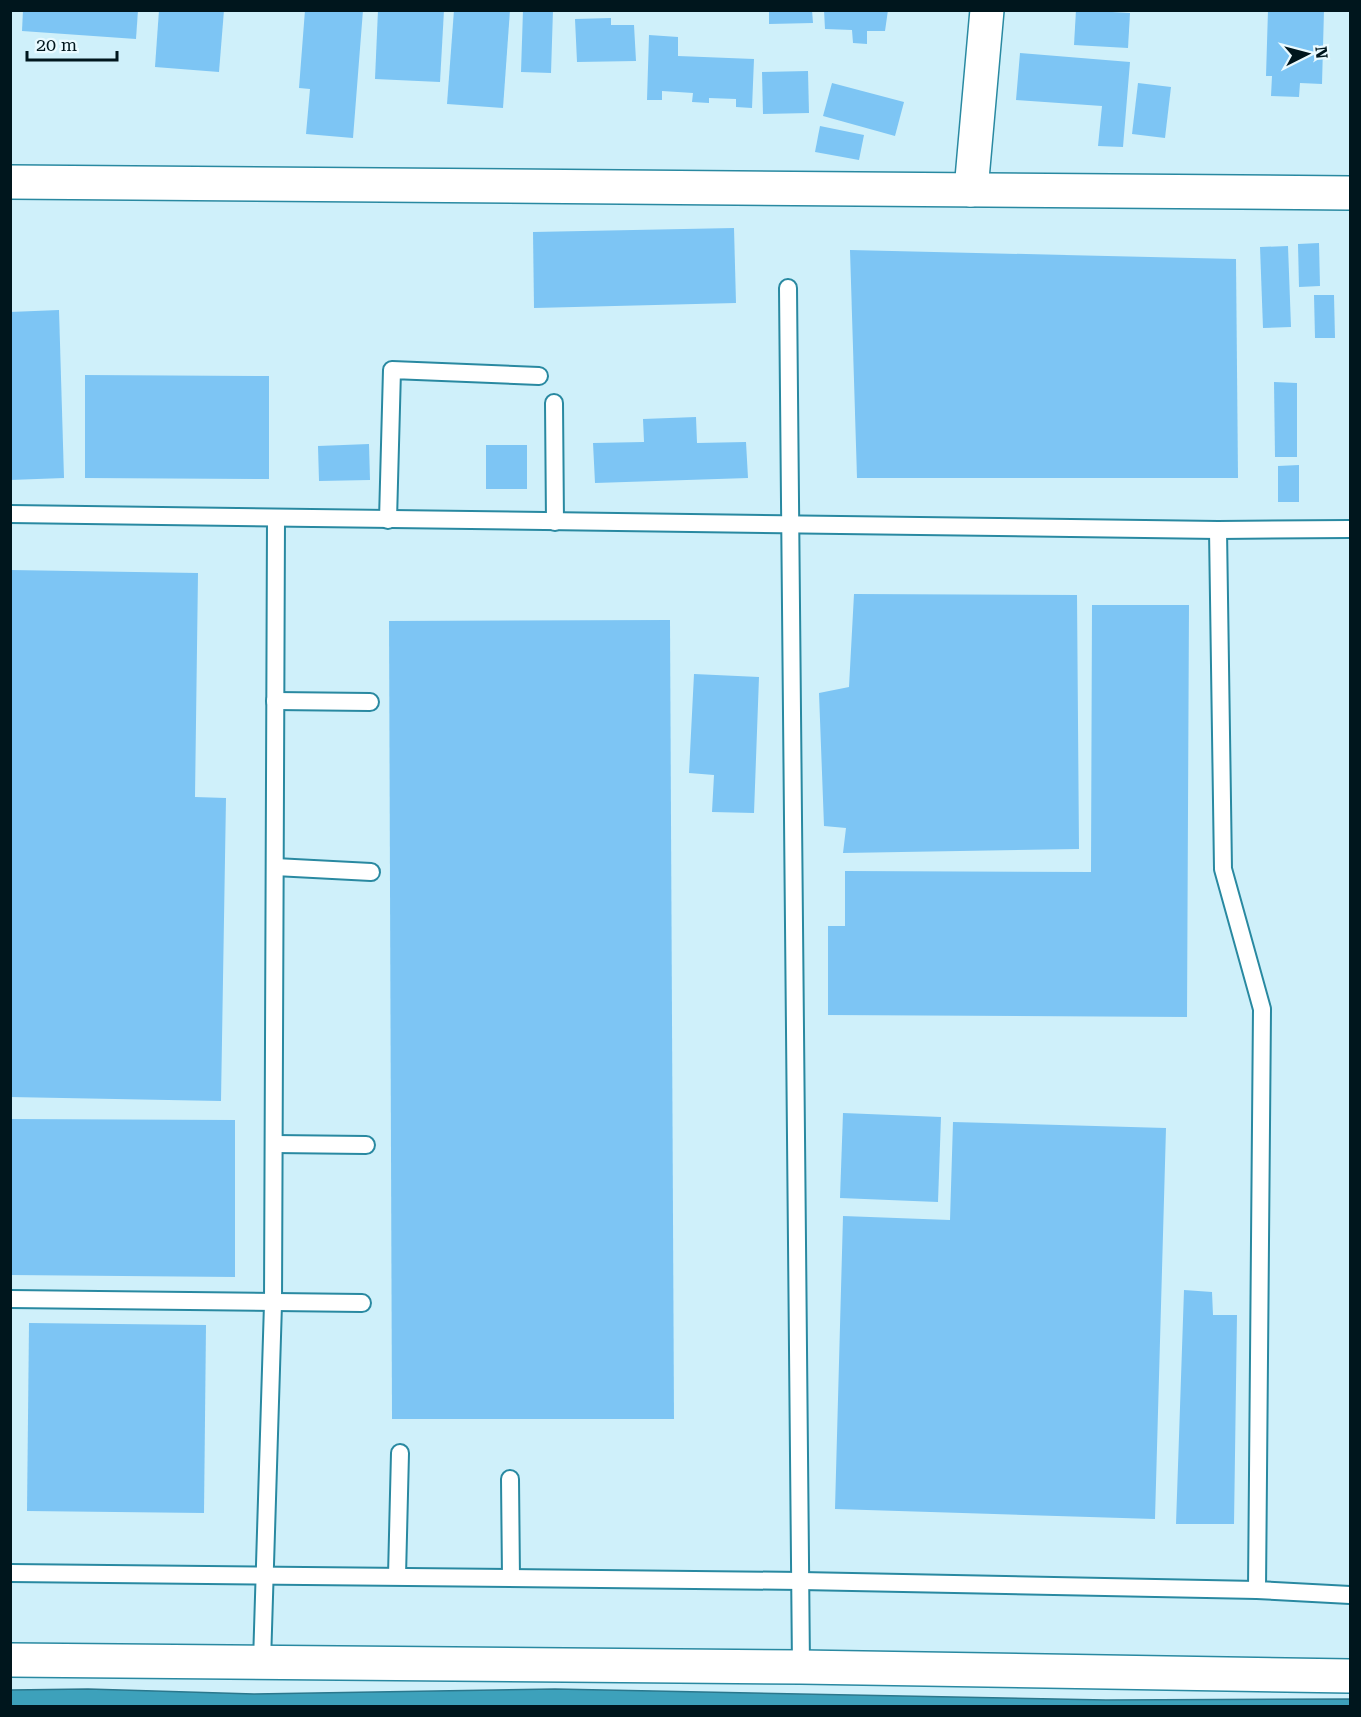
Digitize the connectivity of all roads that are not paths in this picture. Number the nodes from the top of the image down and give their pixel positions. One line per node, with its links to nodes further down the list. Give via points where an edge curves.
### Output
1 (987, 10): 3 (street)
2 (10, 182): 3 (street)
3 (971, 190): 4 (street)
4 (1350, 193)
5 (788, 288): 12 (lane)
6 (540, 376): 10 (lane, via 392,370)
7 (554, 403): 11 (lane)
8 (10, 514): 9 (lane)
9 (276, 519): 10 (lane); 15 (lane)
10 (388, 520): 11 (lane)
11 (555, 522): 12 (lane)
12 (792, 524): 14 (lane); 30 (lane)
13 (1350, 529): 14 (lane)
14 (1218, 530): 31 (lane, via 1223,869 1262,1009)
15 (275, 701): 16 (lane); 17 (lane)
16 (370, 702)
17 (275, 867): 18 (lane); 19 (lane)
18 (371, 872)
19 (274, 1144): 20 (lane); 23 (lane)
20 (366, 1145)
21 (10, 1299): 23 (lane)
22 (362, 1303): 23 (lane)
23 (273, 1304): 27 (lane)
24 (400, 1453): 28 (lane)
25 (510, 1479): 29 (lane)
26 (10, 1573): 27 (lane)
27 (265, 1575): 28 (lane); 34 (lane)
28 (397, 1576): 29 (lane)
29 (511, 1578): 30 (lane)
30 (801, 1581): 31 (lane); 35 (lane)
31 (1257, 1590): 32 (lane)
32 (1350, 1595)
33 (10, 1660): 34 (street)
34 (262, 1662): 35 (street)
35 (801, 1667): 36 (street)
36 (1350, 1676)

